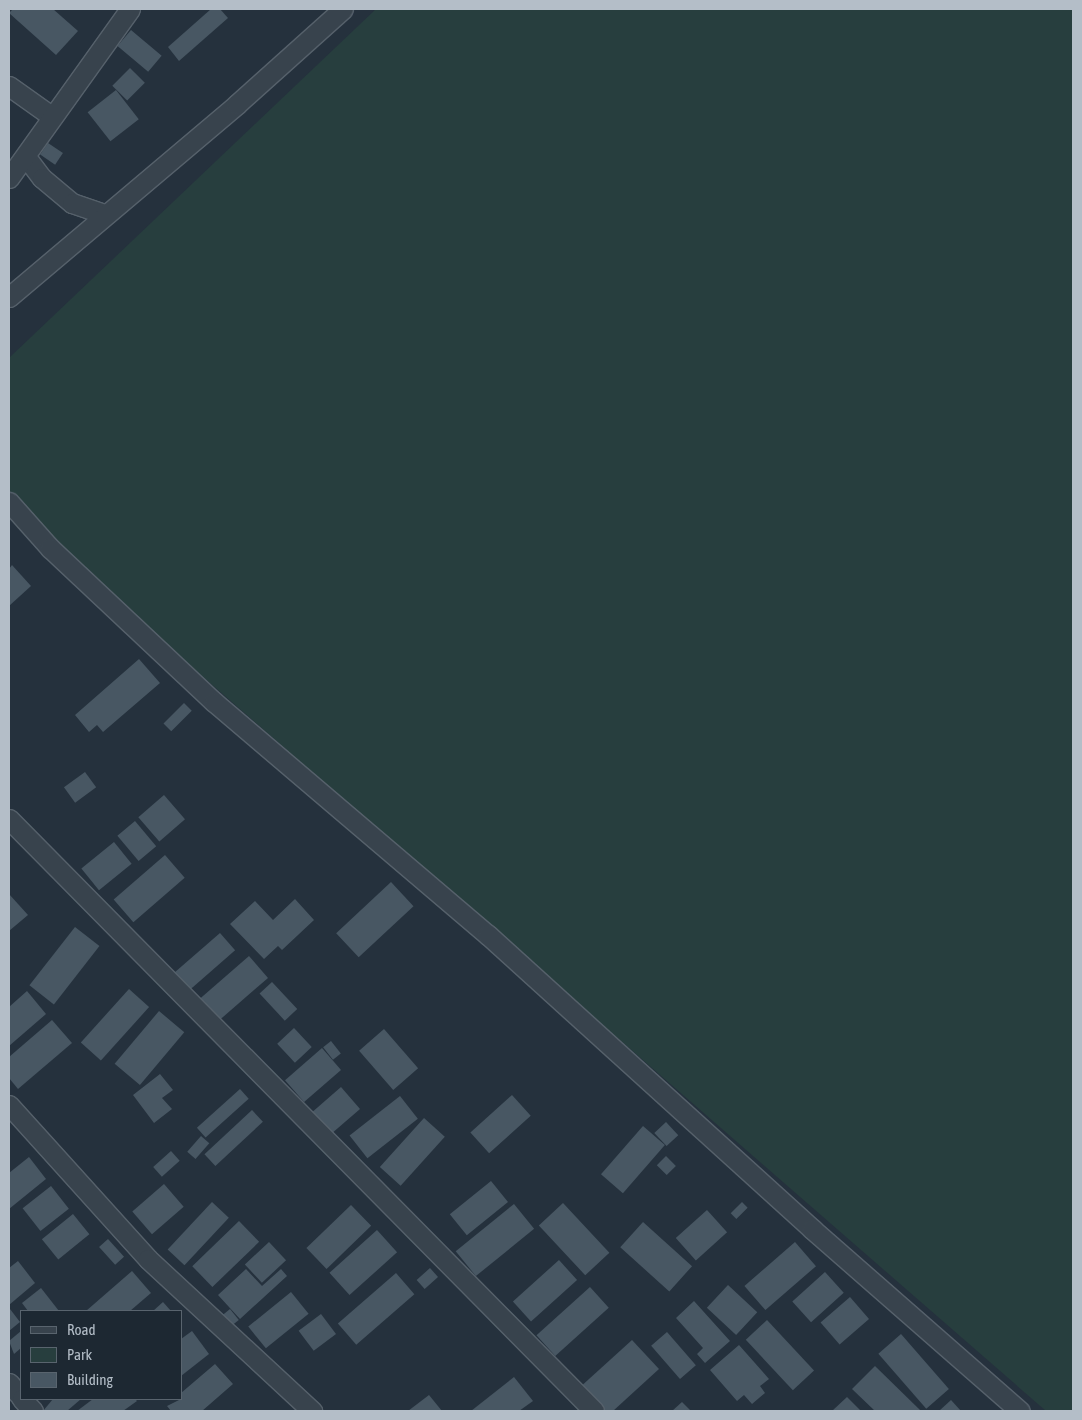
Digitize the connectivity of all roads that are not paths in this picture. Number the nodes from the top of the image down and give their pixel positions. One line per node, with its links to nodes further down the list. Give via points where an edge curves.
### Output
1 (130, 9): 4 (street)
2 (342, 9): 7 (street, via 237,104)
3 (9, 86): 4 (street)
4 (50, 116): 5 (street)
5 (26, 156): 6 (street); 7 (street, via 42,178 72,203)
6 (9, 178)
7 (104, 214): 8 (street)
8 (9, 297)
9 (9, 502): 18 (street, via 50,548 214,702 488,935 812,1229)
10 (9, 819): 17 (street)
11 (9, 1105): 16 (street, via 148,1259)
12 (9, 1383): 13 (street)
13 (20, 1396)
14 (24, 1400): 15 (street)
15 (34, 1411)
16 (312, 1411)
17 (594, 1411)
18 (1020, 1411)

